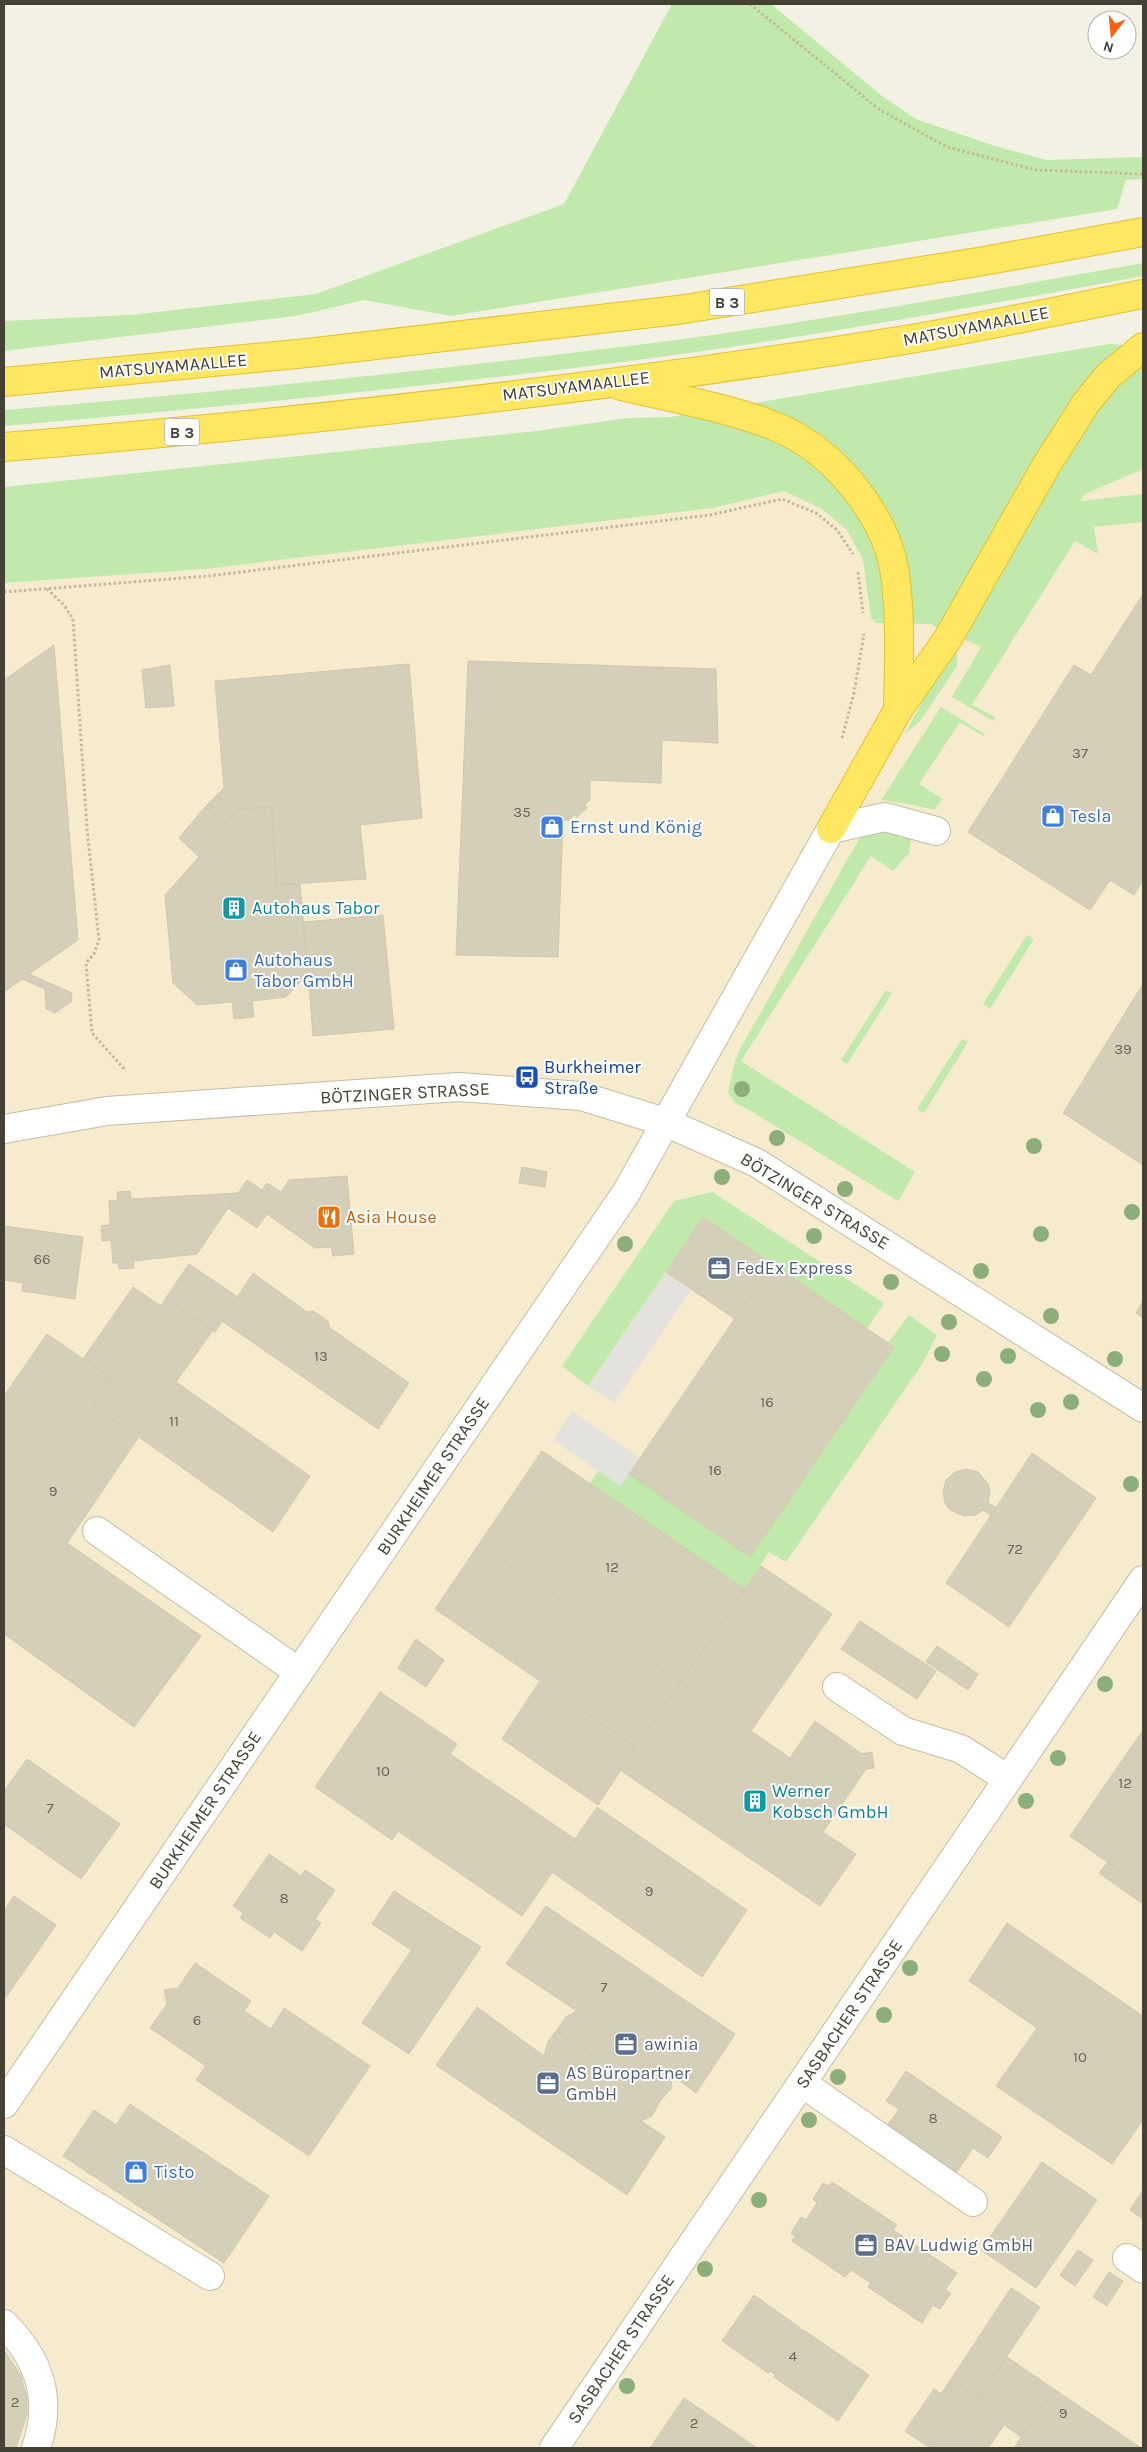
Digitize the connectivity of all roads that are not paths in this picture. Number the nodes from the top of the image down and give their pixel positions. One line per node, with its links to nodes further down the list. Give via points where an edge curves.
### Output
1 (1143, 232): 4 (highway, MATSUYAMAALLEE / B 3, via 678,310 307,353)
2 (1143, 294): 5 (highway, MATSUYAMAALLEE / B 3, via 912,339)
3 (1143, 347): 7 (highway, via 1108,376 1086,403 1046,466 947,640)
4 (4, 382)
5 (607, 383): 6 (highway, MATSUYAMAALLEE / B 3, via 146,436); 7 (highway, via 779,428 818,451 852,483 880,526 895,572 900,629)
6 (4, 447)
7 (898, 710): 8 (highway)
8 (831, 829): 9 (street, via 885,817); 10 (street, BURKHEIMER STRASSE)
9 (936, 831)
10 (665, 1122): 11 (street, BÖTZINGER STRASSE, via 581,1096 460,1087 106,1110); 12 (street, BÖTZINGER STRASSE, via 757,1163); 15 (street, BURKHEIMER STRASSE, via 626,1193)
11 (4, 1129)
12 (1143, 1408)
13 (96, 1531): 15 (street)
14 (1143, 1580): 17 (street, SASBACHER STRASSE)
15 (299, 1672): 19 (street, BURKHEIMER STRASSE)
16 (837, 1687): 17 (street, via 903,1731 961,1749)
17 (1008, 1779): 18 (street, SASBACHER STRASSE)
18 (802, 2083): 21 (street); 25 (street, SASBACHER STRASSE)
19 (4, 2104)
20 (4, 2150): 22 (street)
21 (973, 2202)
22 (210, 2276)
23 (4, 2324): 24 (street, via 21,2342 37,2367 44,2405 42,2432)
24 (36, 2448)
25 (554, 2448)

